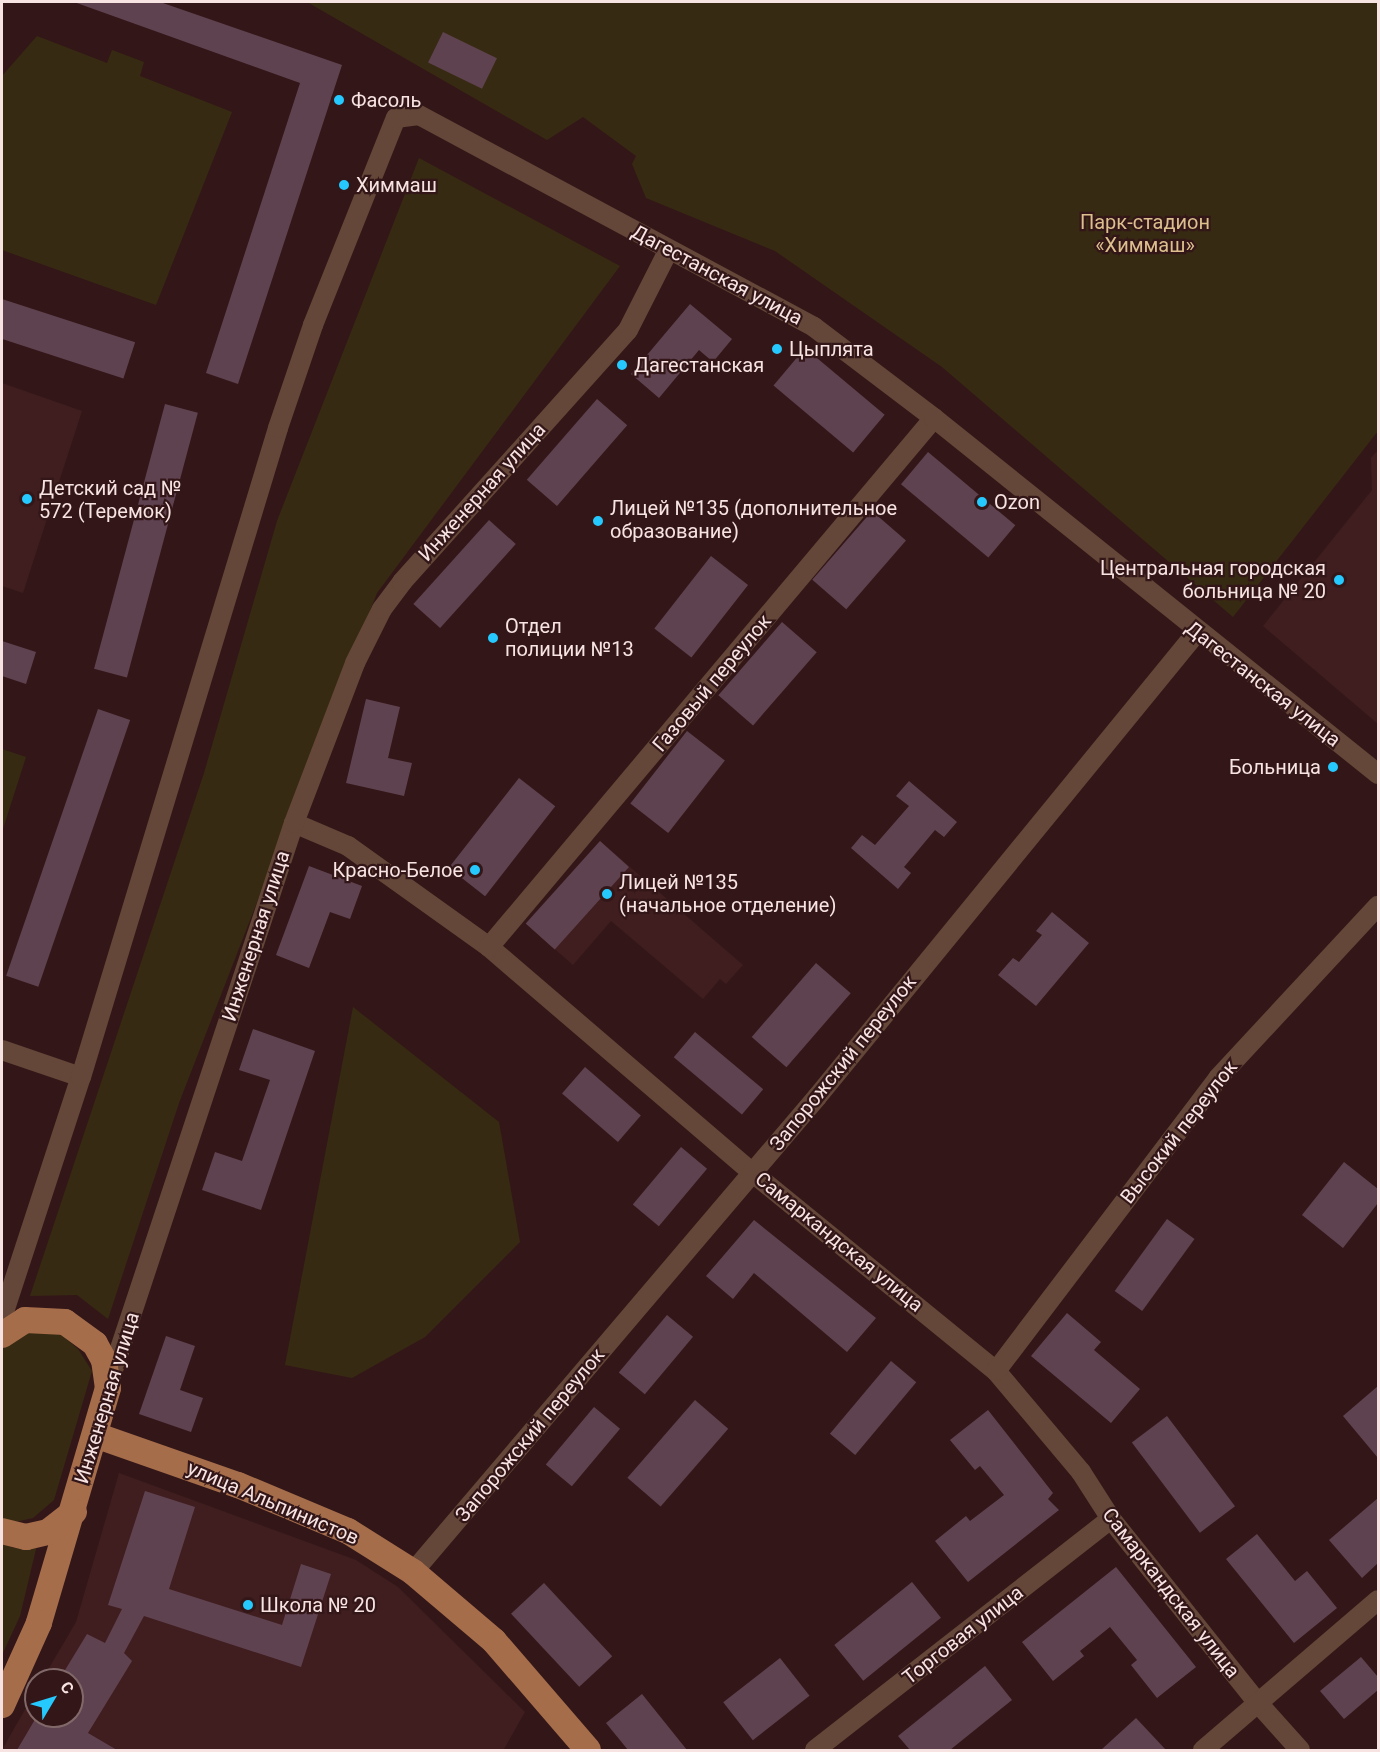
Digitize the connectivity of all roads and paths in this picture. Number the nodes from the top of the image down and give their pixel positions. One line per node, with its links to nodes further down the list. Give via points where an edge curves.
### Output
1 (668, 251): 2 (street, Дагестанская улица, via 814,327); 5 (street, Инженерная улица, via 628,330 382,609 356,663); 9 (street, Дагестанская улица, via 499,155 419,115 396,118 317,314 278,428)
2 (934, 418): 3 (street, Дагестанская улица); 7 (street, Газовый переулок)
3 (1197, 632): 4 (street, Дагестанская улица); 10 (street, Запорожский переулок)
4 (1378, 774)
5 (294, 823): 7 (street, Самаркандская улица, via 348,846); 14 (street, Инженерная улица)
6 (1378, 906): 13 (street, Высокий переулок, via 1218,1078)
7 (489, 947): 10 (street, Самаркандская улица)
8 (2, 1050): 9 (street)
9 (81, 1077): 11 (street)
10 (753, 1173): 13 (street, Самаркандская улица); 19 (street, Запорожский переулок)
11 (2, 1318)
12 (2, 1335): 14 (main road, via 25,1320 65,1322 95,1344 104,1360)
13 (996, 1371): 17 (street, Самаркандская улица, via 1081,1472)
14 (108, 1388): 15 (main road, Инженерная улица)
15 (95, 1435): 16 (main road, Инженерная улица); 19 (main road, улица Альпинистов, via 238,1485 348,1531)
16 (74, 1512): 18 (main road, via 48,1532 26,1537); 22 (main road, Инженерная улица, via 39,1623)
17 (1111, 1519): 21 (street, Самаркандская улица); 24 (street, Торговая улица)
18 (2, 1531)
19 (413, 1572): 23 (main road, улица Альпинистов, via 494,1641)
20 (1378, 1600): 21 (street)
21 (1258, 1703): 25 (street); 26 (street, Самаркандская улица)
22 (2, 1705)
23 (588, 1750)
24 (815, 1750)
25 (1203, 1750)
26 (1300, 1750)

